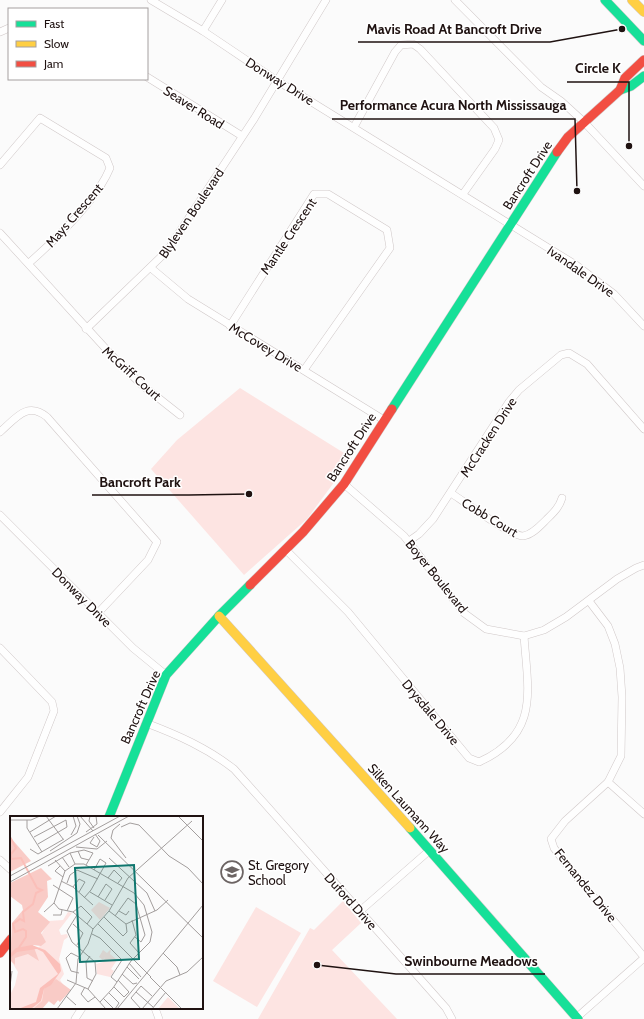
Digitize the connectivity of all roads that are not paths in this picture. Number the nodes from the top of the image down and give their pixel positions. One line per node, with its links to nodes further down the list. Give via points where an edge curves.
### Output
1 (151, 0): 8 (street, Donway Drive)
2 (222, 0): 8 (street)
3 (326, 0): 13 (street, Blyleven Boulevard)
4 (455, 0): 15 (street, via 541,87)
5 (605, 0): 9 (street)
6 (632, 0): 7 (street)
7 (644, 12)
8 (203, 31): 13 (street, Donway Drive)
9 (644, 41)
10 (644, 60): 14 (street, Bancroft Drive, via 625,78)
11 (644, 76): 14 (street, Bancroft Drive, via 631,86)
12 (148, 78): 17 (street, Seaver Road)
13 (276, 80): 16 (street, Donway Drive); 17 (street, Blyleven Boulevard)
14 (620, 90): 15 (street, Bancroft Drive)
15 (584, 122): 19 (street); 21 (street, Bancroft Drive, via 552,158)
16 (354, 127): 20 (street, Donway Drive); 20 (street, via 398,48 401,45 413,44 420,48 494,128 499,140)
17 (242, 136): 24 (street, Blyleven Boulevard, via 167,252)
18 (0, 165): 23 (street, Mays Crescent, via 40,118 106,158 110,168 105,180 63,232)
19 (644, 186)
20 (463, 194): 21 (street, Donway Drive)
21 (511, 224): 26 (street, Ivandale Drive, via 597,281 627,306); 30 (street, Bancroft Drive)
22 (0, 232): 23 (street, McGriff Court)
23 (29, 263): 27 (street, McGriff Court)
24 (151, 268): 25 (street, McCovey Drive, via 188,299); 27 (street, Blyleven Boulevard)
25 (230, 326): 28 (street, McCovey Drive); 28 (street, Mantle Crescent, via 314,194 328,194 387,230 390,248)
26 (644, 326)
27 (86, 329): 29 (street, McGriff Court, via 142,385)
28 (304, 370): 30 (street, McCovey Drive)
29 (180, 415)
30 (384, 420): 33 (street, Bancroft Drive)
31 (644, 429): 34 (street, McCracken Drive, via 587,364 569,353 561,355 519,390 509,402)
32 (0, 432): 41 (street, via 21,414 28,410 38,410 157,542 148,560)
33 (344, 484): 37 (street, Boyer Boulevard); 38 (street, Bancroft Drive)
34 (451, 493): 35 (street, Cobb Court, via 508,530 523,536 531,534 553,513 560,506); 37 (street, McCracken Drive, via 433,519)
35 (562, 498)
36 (0, 515): 41 (street, Donway Drive)
37 (409, 541): 43 (street, Boyer Boulevard, via 464,613 486,629)
38 (286, 550): 42 (street, Bancroft Drive); 43 (street, Drysdale Drive, via 348,612 469,758 479,762 492,756 515,737 523,721 527,703)
39 (644, 566): 40 (street, Boyer Boulevard, via 617,579)
40 (589, 601): 43 (street, Boyer Boulevard, via 544,630); 47 (street, Fernandez Drive, via 608,626 620,668 621,756)
41 (98, 613): 45 (street, Donway Drive, via 133,648)
42 (219, 616): 45 (street, Bancroft Drive); 51 (street, Silken Laumann Way)
43 (524, 636)
44 (0, 648): 48 (street, via 52,702 54,712 28,777)
45 (166, 675): 46 (street, Bancroft Drive)
46 (146, 723): 50 (street, Bancroft Drive); 54 (street, Duford Drive, via 197,744 234,769)
47 (608, 782): 49 (street); 57 (street, Fernandez Drive, via 566,821 551,839 554,848 566,864)
48 (0, 812)
49 (644, 814)
50 (110, 816)
51 (430, 850): 54 (street); 63 (street, Silken Laumann Way)
52 (0, 860): 53 (street)
53 (10, 869)
54 (360, 911): 62 (street, Duford Drive, via 446,1008)
55 (10, 940): 56 (street)
56 (0, 953)
57 (644, 957): 63 (street)
58 (81, 1009): 60 (street)
59 (155, 1009): 61 (street)
60 (75, 1019)
61 (159, 1019)
62 (452, 1019)
63 (577, 1019)

